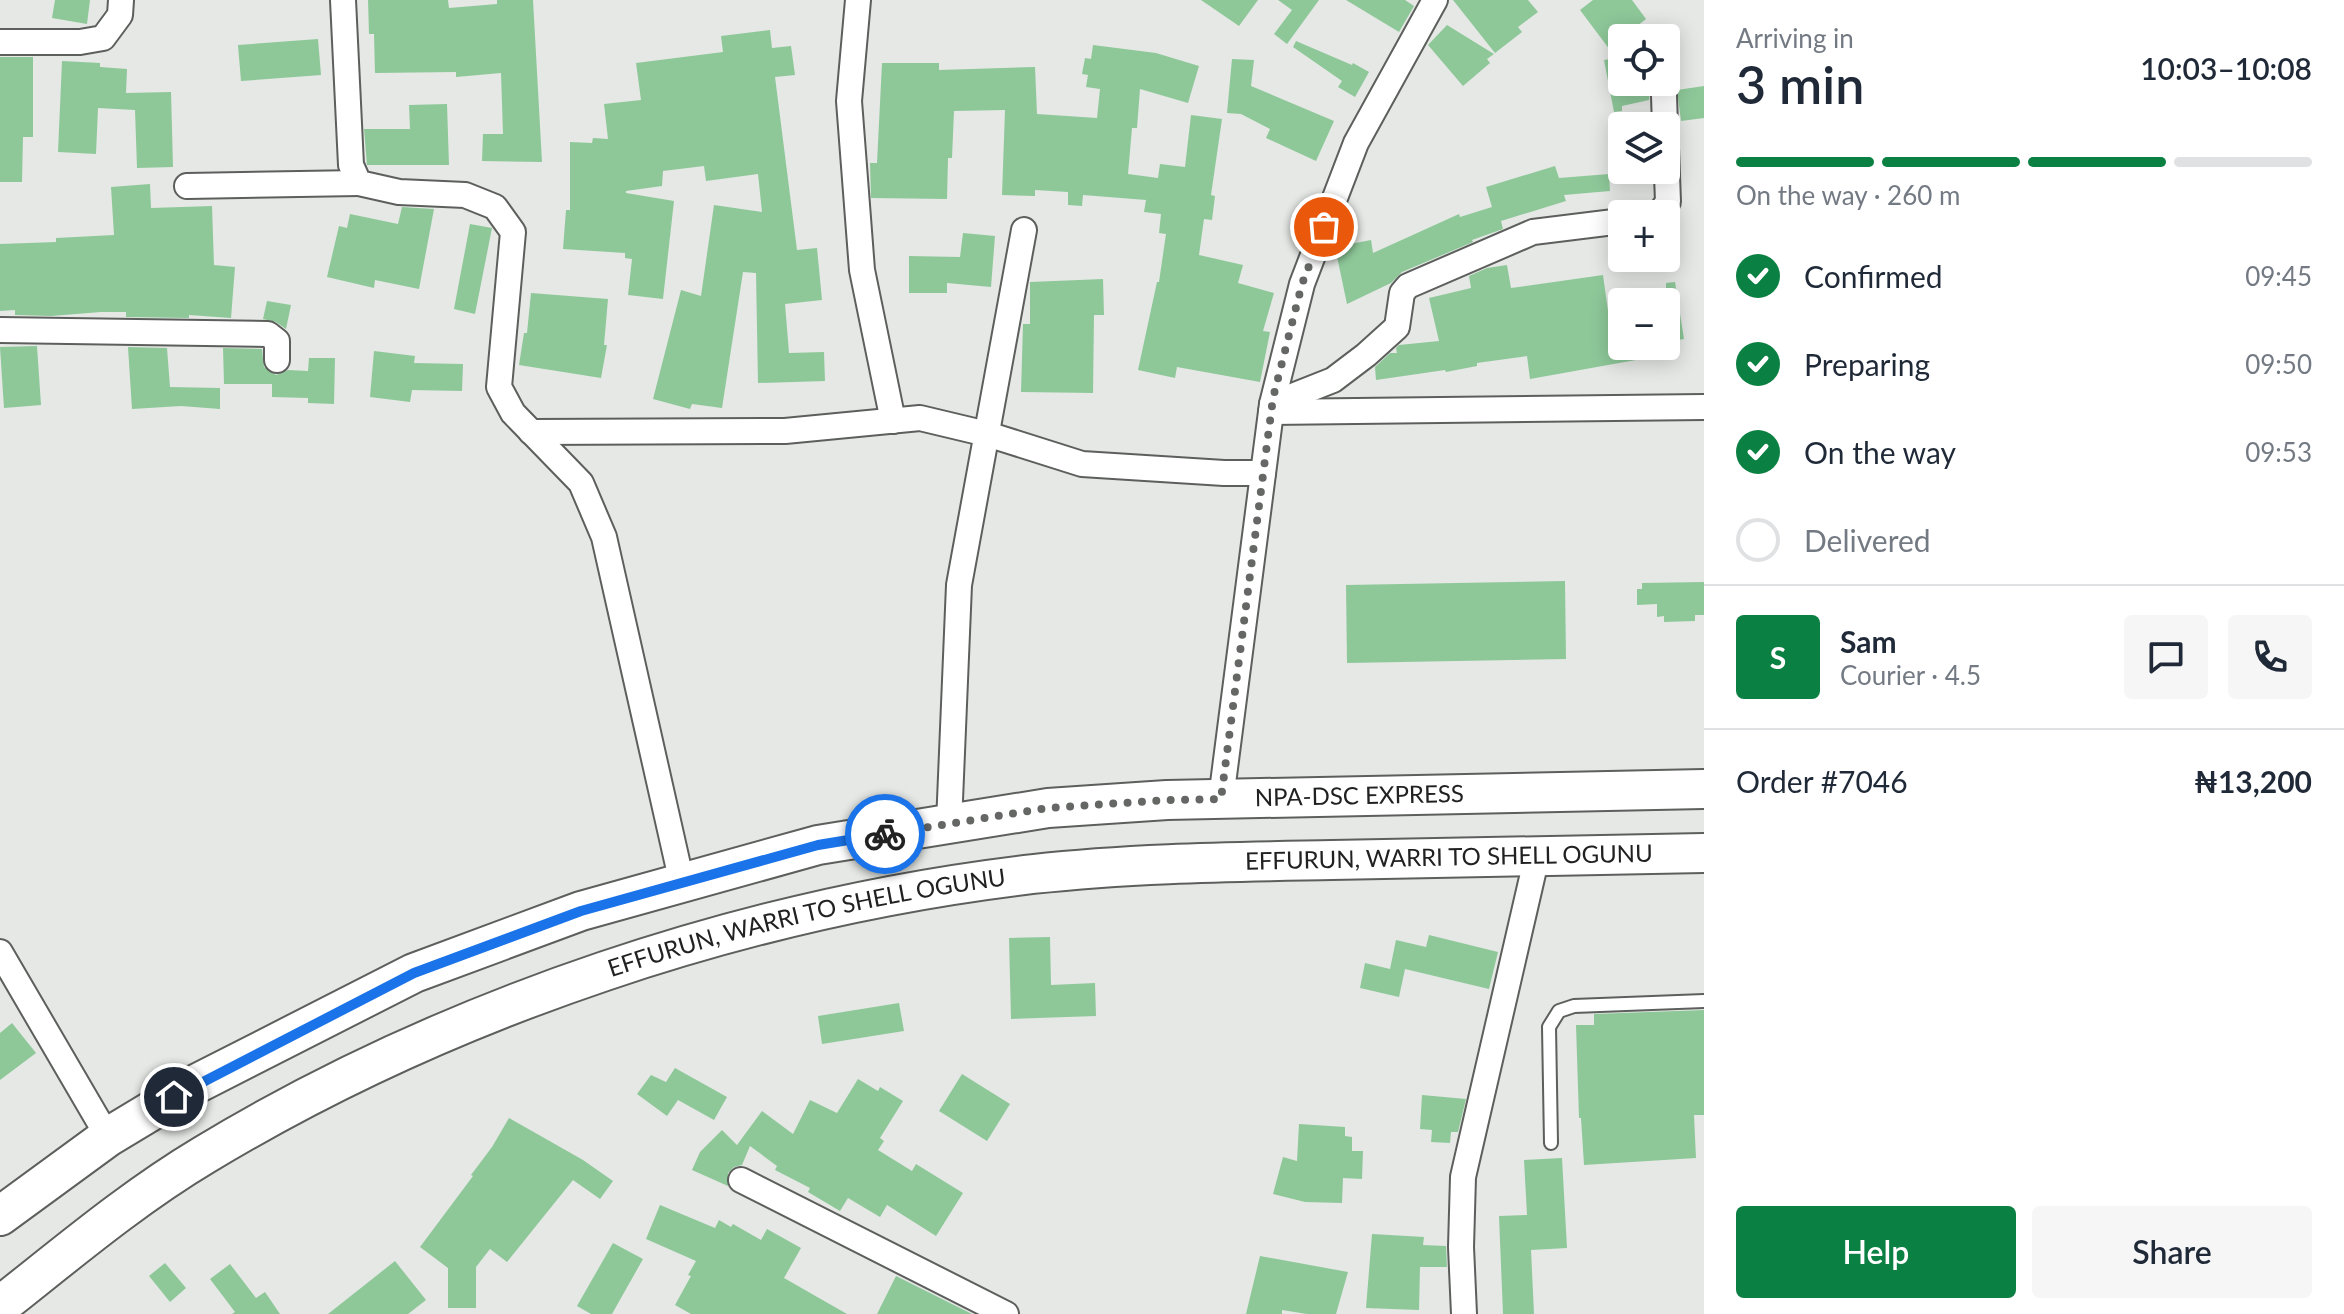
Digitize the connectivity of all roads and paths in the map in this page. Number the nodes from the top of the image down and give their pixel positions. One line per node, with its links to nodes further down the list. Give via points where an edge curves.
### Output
1 (121, 0): 5 (street, via 120,15 103,38)
2 (343, 0): 8 (street, via 351,165)
3 (858, 0): 16 (street, via 849,101 862,270)
4 (1435, 0): 15 (street, via 1356,143 1302,284)
5 (0, 42)
6 (1664, 96): 7 (street)
7 (1665, 112)
8 (359, 183): 9 (street); 17 (street, via 399,192 465,195 495,207 513,232 499,387)
9 (187, 186)
10 (1608, 223): 15 (street, via 1533,232 1408,286 1402,293 1399,324 1366,355 1333,380)
11 (1024, 230): 18 (street)
12 (0, 330): 13 (street, via 268,334 277,341)
13 (277, 360)
14 (1704, 407): 15 (street)
15 (1271, 408): 19 (street)
16 (893, 421): 17 (street, via 785,431); 18 (street, via 920,418)
17 (531, 432): 25 (street, via 581,483 604,537)
18 (987, 434): 19 (street, via 1082,464); 22 (street, via 959,585)
19 (1263, 473): 21 (street)
20 (1704, 789): 21 (main road, NPA-DSC EXPRESS)
21 (1221, 799): 22 (main road, NPA-DSC EXPRESS, via 1048,808)
22 (949, 824): 25 (main road, NPA-DSC EXPRESS, via 818,845)
23 (1704, 853): 24 (main road, EFFURUN, WARRI TO SHELL OGUNU)
24 (1537, 856): 32 (main road, EFFURUN, WARRI TO SHELL OGUNU, via 1145,864 1032,874 914,891 691,945 454,1028 319,1091 201,1156); 34 (street, via 1463,1177)
25 (682, 883): 28 (main road, NPA-DSC EXPRESS, via 581,911 414,973 196,1084)
26 (0, 952): 28 (street)
27 (1704, 1001): 29 (lane, via 1559,1011 1549,1027)
28 (108, 1137): 31 (main road, NPA-DSC EXPRESS)
29 (1551, 1143)
30 (741, 1180): 33 (street)
31 (0, 1216)
32 (0, 1306)
33 (1006, 1314)
34 (1464, 1314)

